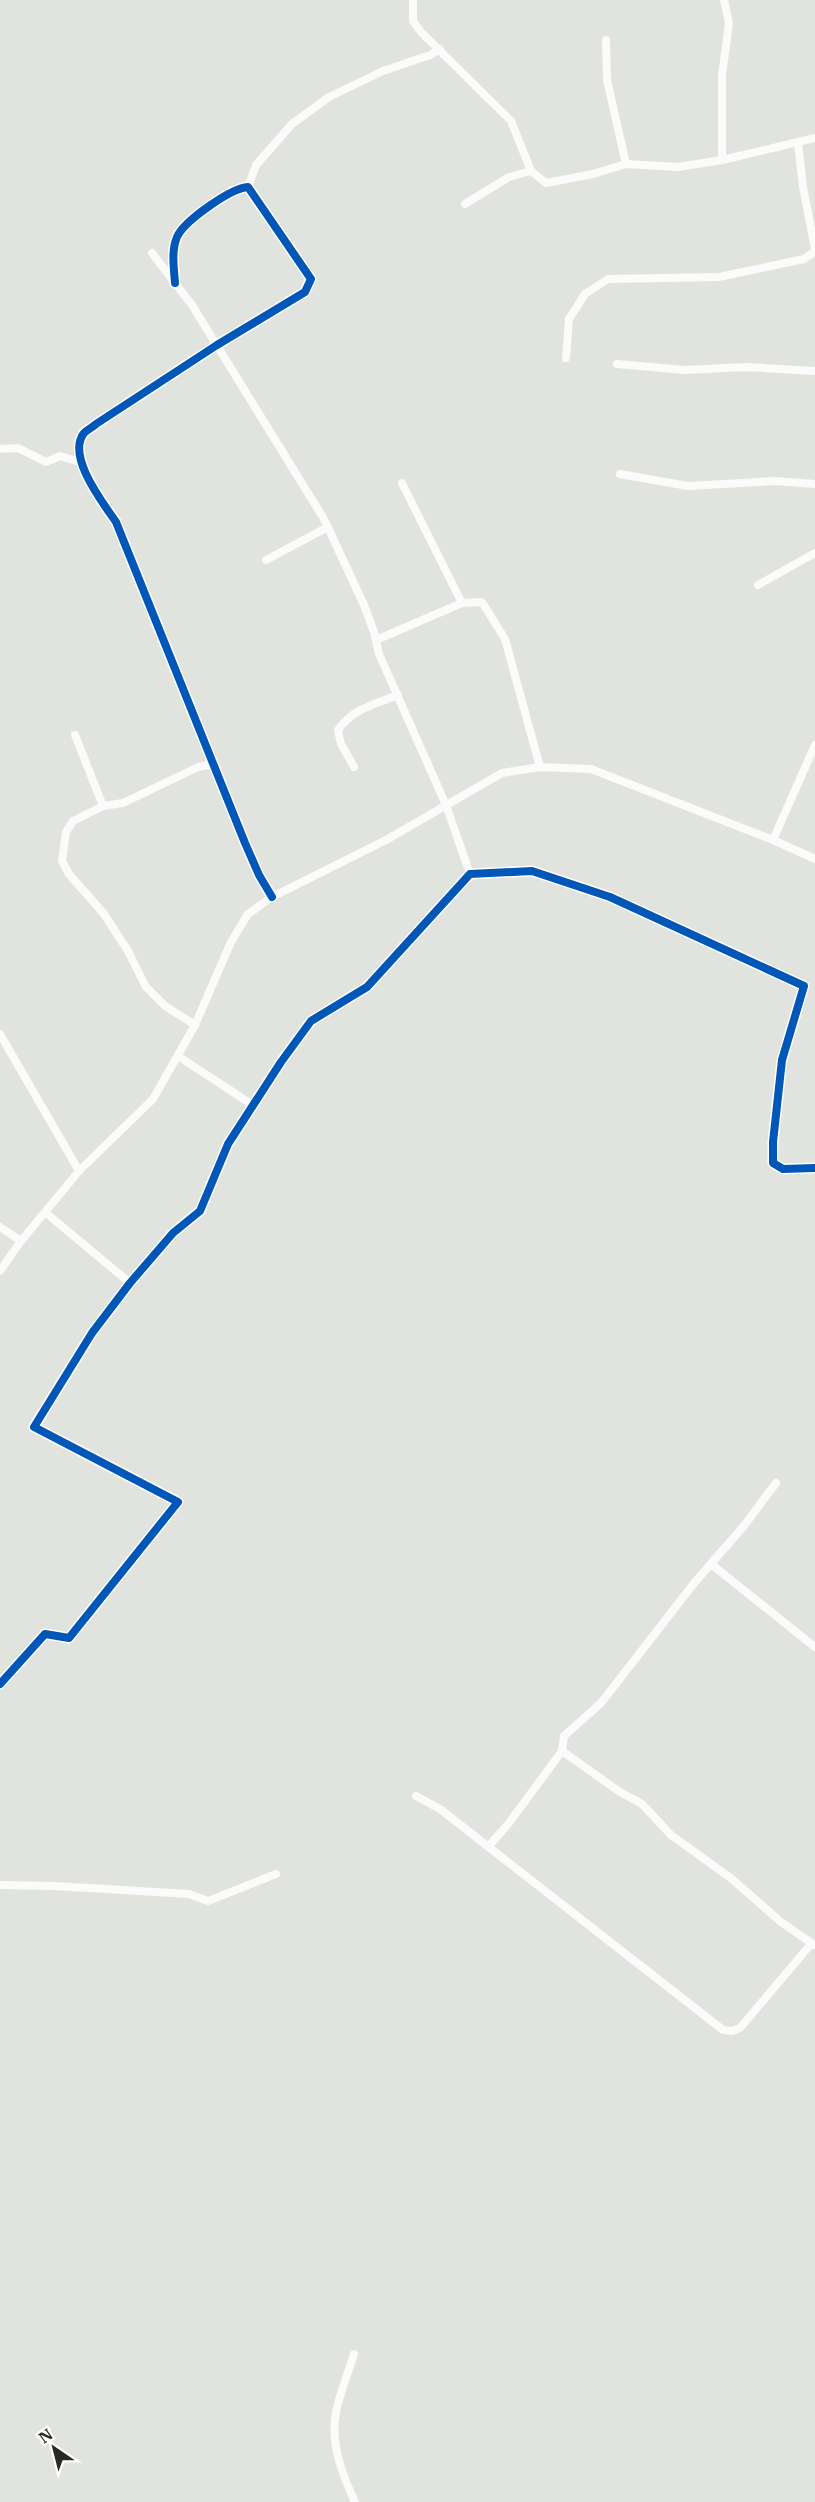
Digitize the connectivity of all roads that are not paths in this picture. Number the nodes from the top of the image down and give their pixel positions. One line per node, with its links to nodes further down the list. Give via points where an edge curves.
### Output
1 (413, 0): 4 (street, via 413,21)
2 (724, 0): 7 (street, via 729,23 722,76)
3 (606, 40): 8 (street, via 608,80)
4 (440, 49): 9 (street, via 511,121); 10 (street, via 329,97 292,124 256,165)
5 (815, 138): 6 (street)
6 (798, 142): 7 (street); 12 (street)
7 (722, 160): 8 (street, via 678,166)
8 (626, 164): 9 (street, via 546,183)
9 (531, 171): 11 (street, via 509,177)
10 (248, 187): 14 (street, via 220,198 178,235 173,258); 15 (street, via 311,279 304,292)
11 (465, 204)
12 (815, 250): 16 (street, via 804,259 719,277 608,279 585,294 569,319)
13 (152, 253): 14 (street)
14 (175, 283): 15 (street)
15 (217, 345): 20 (street, via 84,433); 24 (street)
16 (566, 358)
17 (617, 364): 18 (street, via 685,370)
18 (815, 370)
19 (0, 449): 20 (street, via 18,448 46,462 60,456)
20 (80, 462): 33 (street, via 116,522)
21 (620, 474): 23 (street, via 688,486 775,481)
22 (402, 483): 28 (street)
23 (815, 484)
24 (328, 527): 26 (street); 29 (street)
25 (815, 553): 27 (street)
26 (266, 560)
27 (758, 585)
28 (462, 603): 29 (street); 35 (street, via 482,602 505,639)
29 (376, 640): 30 (street)
30 (399, 695): 34 (street, via 358,711 338,730); 36 (street)
31 (75, 735): 37 (street)
32 (815, 745): 38 (street)
33 (215, 764): 37 (street, via 171,778 123,803); 41 (street, via 259,875)
34 (354, 767)
35 (540, 767): 36 (street, via 502,773); 38 (street, via 591,769)
36 (446, 805): 40 (street); 41 (street)
37 (104, 806): 42 (street, via 73,821 66,832 62,861 104,914 146,987 165,1006)
38 (773, 840): 39 (street)
39 (815, 859)
40 (470, 874): 45 (street, via 367,987 311,1022); 46 (street, via 532,872 599,893 804,986 782,1059 773,1163 783,1169)
41 (272, 897): 42 (street, via 248,914 231,942)
42 (195, 1025): 44 (street)
43 (0, 1034): 47 (street)
44 (178, 1056): 45 (street); 47 (street, via 153,1099)
45 (254, 1106): 52 (street, via 228,1144 200,1210 173,1233)
46 (815, 1168)
47 (79, 1172): 48 (street)
48 (46, 1213): 50 (street); 52 (street)
49 (0, 1227): 50 (street)
50 (21, 1241): 51 (street)
51 (0, 1271)
52 (130, 1283): 56 (street, via 92,1332 34,1427 178,1502 69,1638 45,1634)
53 (776, 1483): 54 (street)
54 (711, 1564): 55 (street); 57 (street, via 601,1703 564,1736)
55 (815, 1647)
56 (0, 1684)
57 (562, 1751): 59 (street); 62 (street, via 642,1804 671,1835)
58 (416, 1796): 59 (street, via 440,1809)
59 (488, 1847): 62 (street, via 723,2030 740,2028)
60 (276, 1874): 61 (street, via 208,1901 189,1894)
61 (0, 1885)
62 (813, 1945)
63 (354, 2354): 64 (street, via 335,2413 335,2444)
64 (355, 2502)

